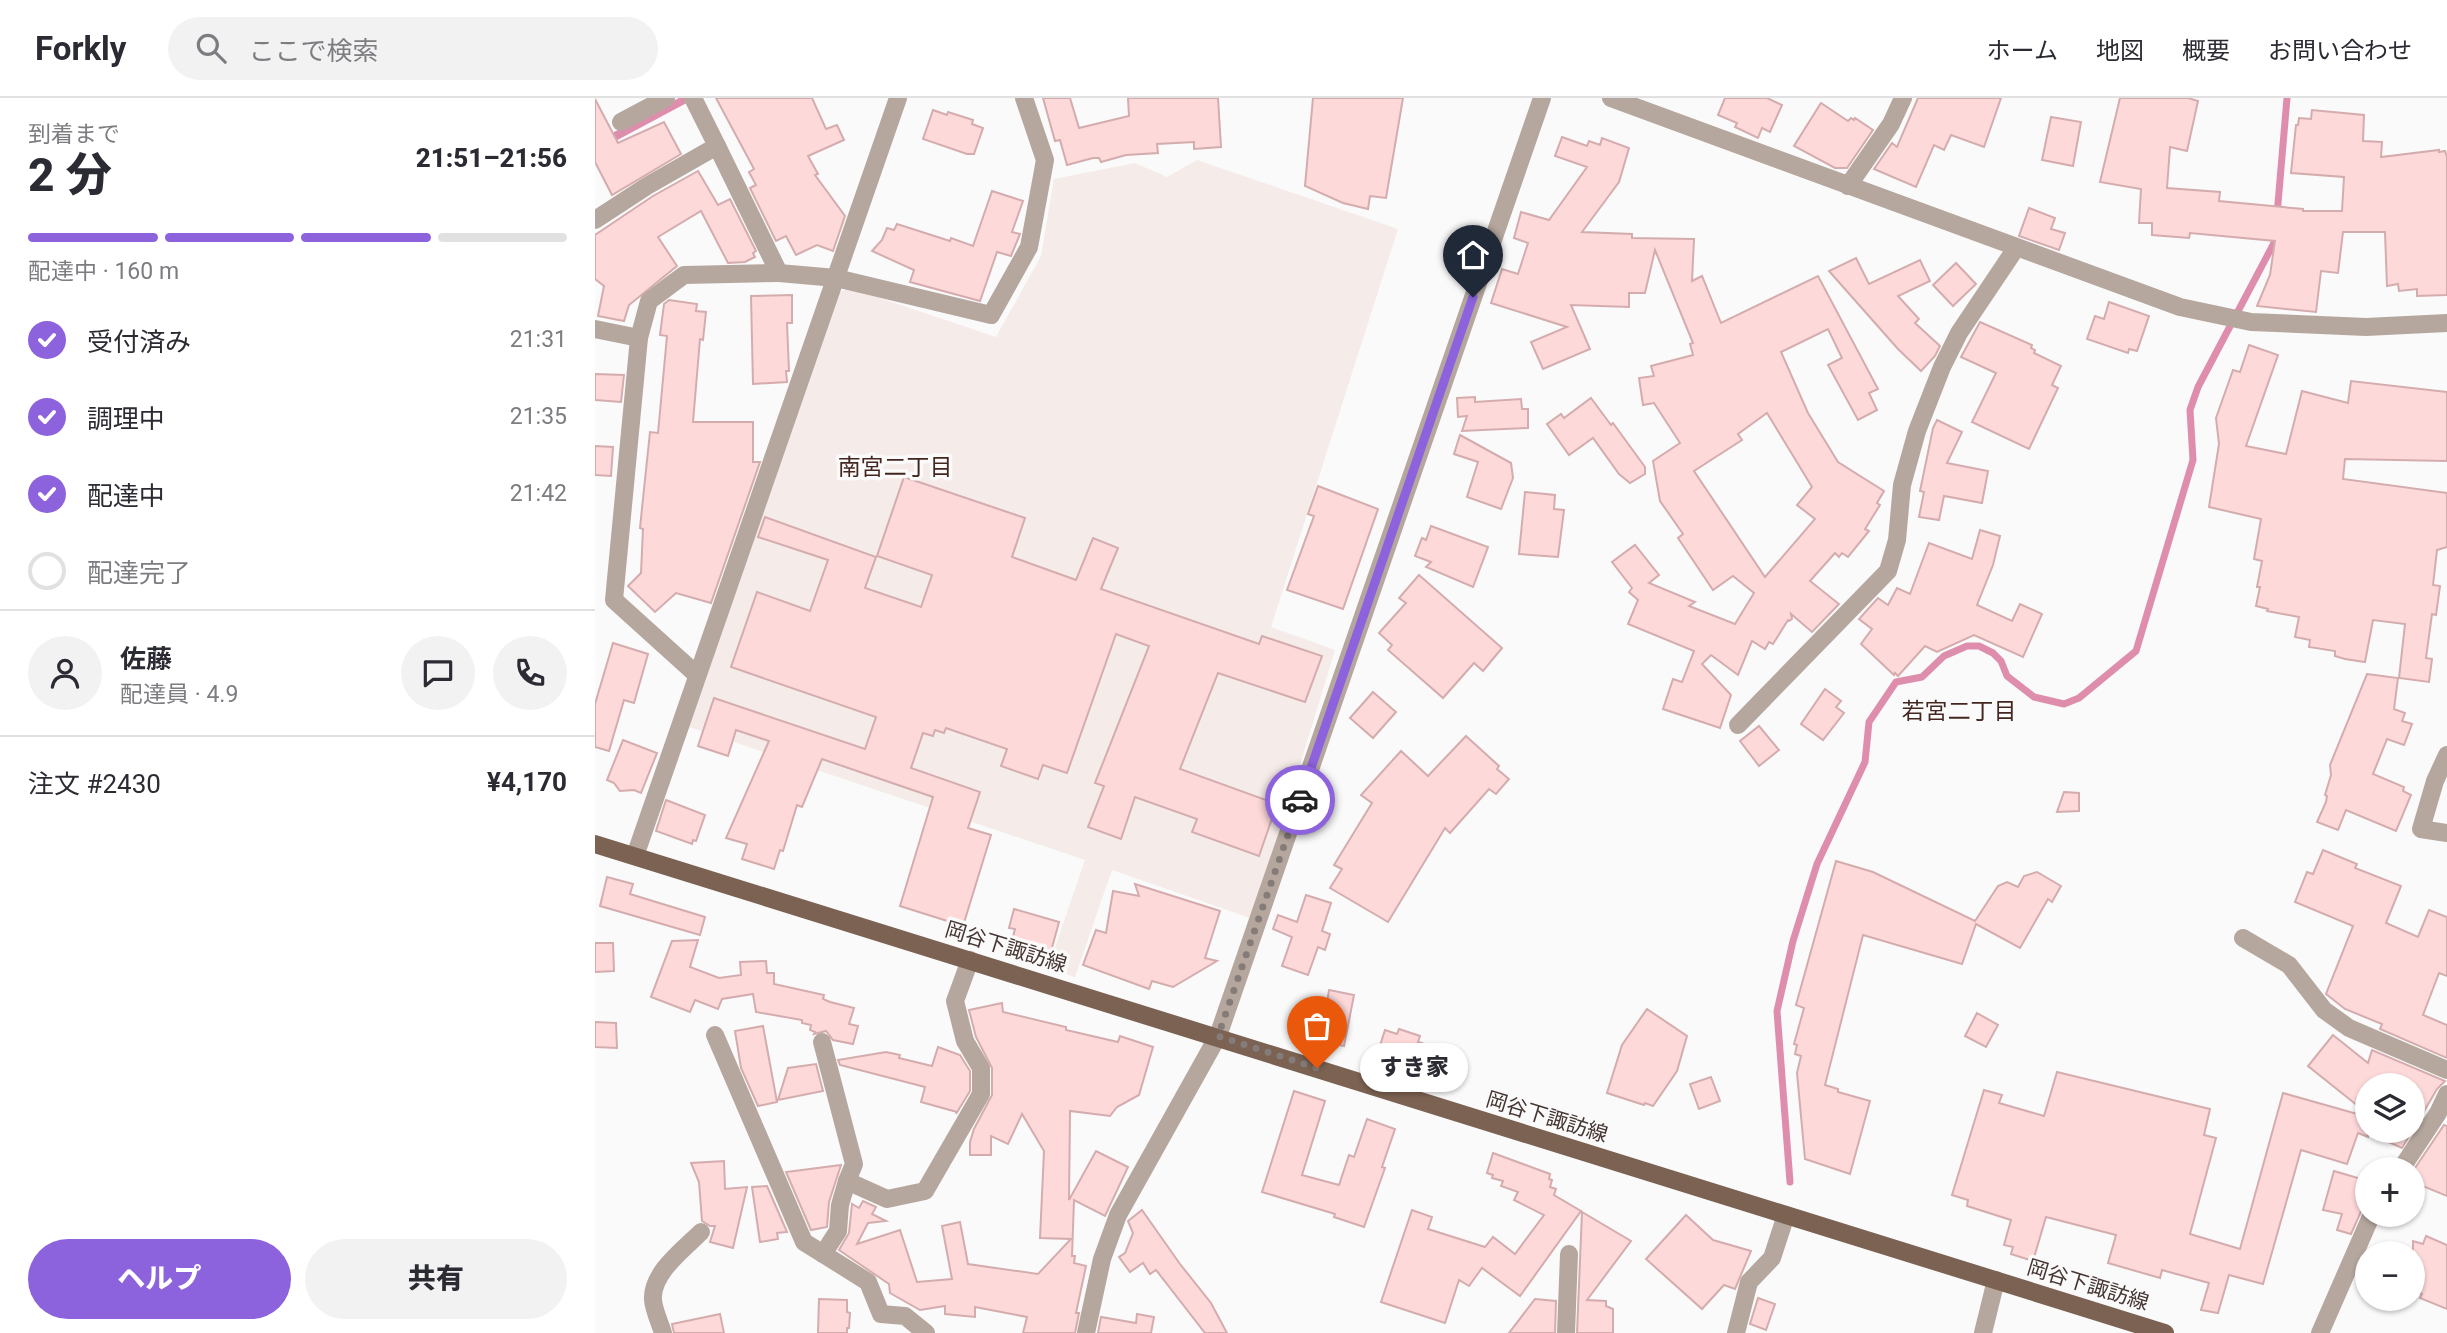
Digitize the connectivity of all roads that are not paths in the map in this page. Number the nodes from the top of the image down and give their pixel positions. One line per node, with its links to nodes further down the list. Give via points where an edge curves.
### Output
1 (666, 98): 8 (street)
2 (898, 98): 14 (street)
3 (1024, 98): 14 (street, via 1045,160 1029,247 991,315)
4 (1542, 98): 27 (street)
5 (1611, 98): 10 (street)
6 (1903, 98): 10 (street, via 1891,124)
7 (694, 99): 9 (street)
8 (621, 121)
9 (717, 146): 11 (street); 13 (street)
10 (1847, 186): 12 (street)
11 (595, 219)
12 (2016, 248): 15 (street, via 2180,307 2251,322 2367,327); 19 (street, via 1959,333 1937,380 1902,485 1897,540 1888,571)
13 (779, 273): 14 (street); 17 (street, via 684,275 649,301)
14 (837, 278): 18 (street)
15 (2447, 323)
16 (595, 329): 17 (street)
17 (639, 338): 18 (street, via 614,600)
18 (697, 675): 23 (street)
19 (1738, 725)
20 (2447, 755): 21 (street, via 2421,829)
21 (2447, 833)
22 (595, 844): 23 (main road, 岡谷下諏訪線)
23 (635, 856): 25 (main road, 岡谷下諏訪線)
24 (2243, 938): 29 (street, via 2289,965 2325,1010 2349,1028)
25 (970, 960): 27 (main road, 岡谷下諏訪線); 32 (street, via 955,1000 965,1041 981,1068 981,1094 925,1191 887,1199)
26 (715, 1035): 36 (street, via 804,1242)
27 (1218, 1036): 33 (main road, 岡谷下諏訪線); 41 (street, via 1118,1215)
28 (822, 1042): 32 (street, via 854,1164)
29 (2447, 1070)
30 (2447, 1094): 31 (street)
31 (2409, 1157)
32 (847, 1181): 36 (street, via 839,1205 838,1230)
33 (1786, 1215): 38 (main road, 岡谷下諏訪線); 43 (street, via 1772,1258 1749,1282)
34 (2366, 1227): 46 (street)
35 (701, 1232): 39 (street, via 656,1283 653,1300)
36 (823, 1254): 40 (street, via 868,1282 881,1314 905,1316)
37 (1569, 1254): 42 (street)
38 (1996, 1280): 44 (street); 45 (main road, 岡谷下諏訪線)
39 (663, 1333)
40 (926, 1333)
41 (1087, 1333)
42 (1566, 1333)
43 (1736, 1333)
44 (1983, 1333)
45 (2165, 1333)
46 (2320, 1333)

